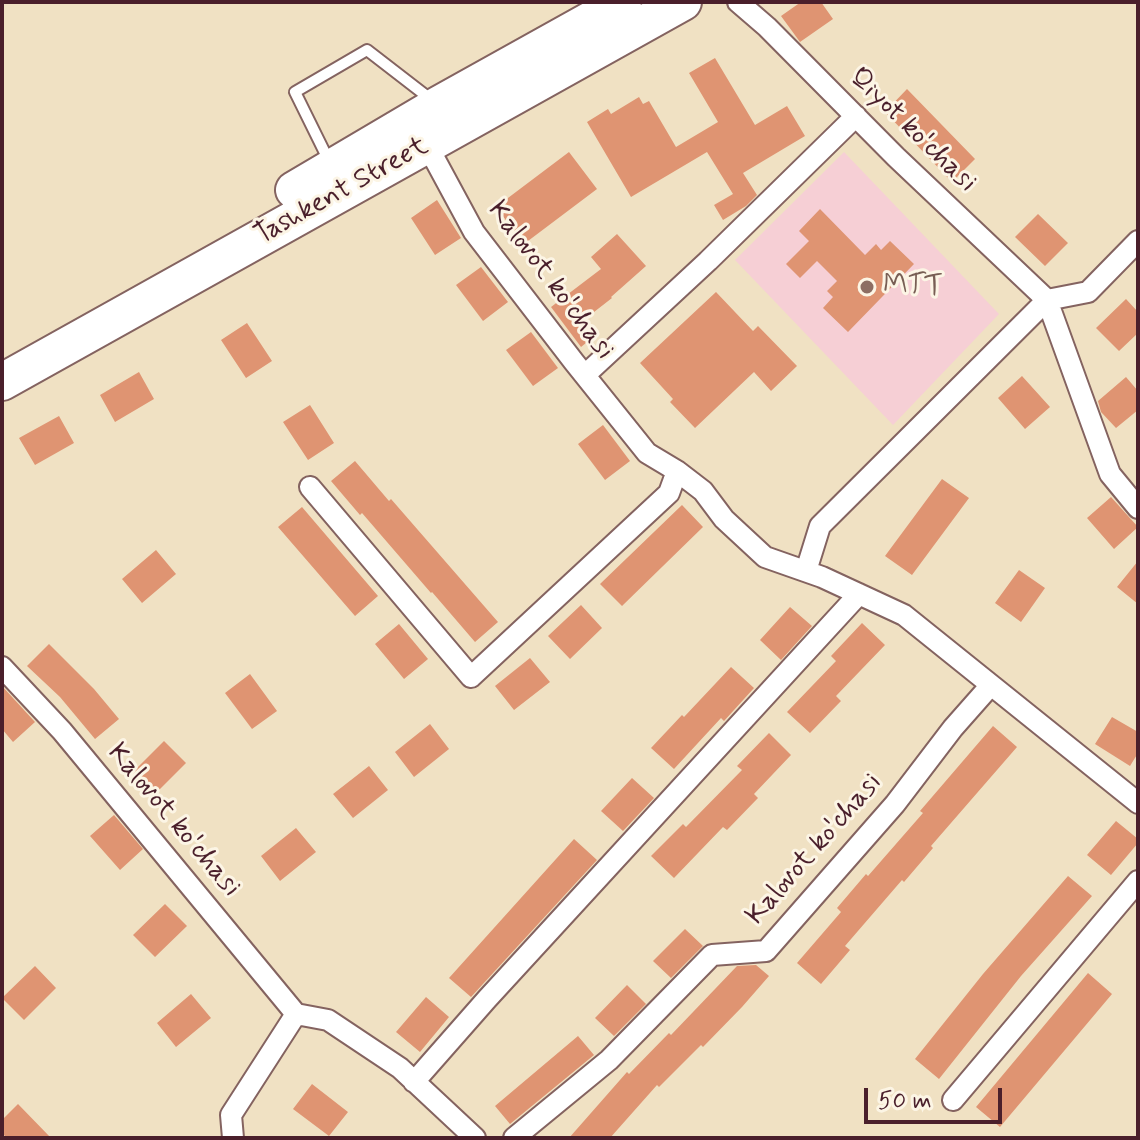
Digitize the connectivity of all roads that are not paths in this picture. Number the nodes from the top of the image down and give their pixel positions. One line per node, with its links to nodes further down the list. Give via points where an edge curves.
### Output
1 (623, 2): 4 (highway, Tashkent Street)
2 (683, 2): 6 (highway, Tashkent Street)
3 (738, 2): 5 (street, Qiyot ko'chasi)
4 (438, 105): 7 (highway, Tashkent Street); 7 (lane, via 367,50 295,92)
5 (856, 116): 9 (street, Qiyot ko'chasi); 11 (street)
6 (427, 145): 11 (street, Kalovot ko'chasi, via 474,232); 12 (highway, Tashkent Street)
7 (333, 168): 10 (highway, Tashkent Street)
8 (1138, 241): 9 (street, via 1088,292)
9 (1047, 300): 15 (street, Qiyot ko'chasi, via 1110,474); 16 (street, via 820,526)
10 (2, 355)
11 (585, 375): 13 (street, Kalovot ko'chasi, via 647,453)
12 (2, 382)
13 (677, 471): 14 (street, via 669,493 471,677); 16 (street, Kalovot ko'chasi, via 765,557)
14 (310, 487)
15 (1138, 508)
16 (806, 571): 17 (street, Kalovot ko'chasi)
17 (859, 594): 19 (street, Kalovot ko'chasi, via 904,615); 23 (street)
18 (2, 667): 22 (street, Kalovot ko'chasi, via 62,731)
19 (991, 685): 20 (street, Kalovot ko'chasi); 27 (street, Kalovot ko'chasi, via 766,951 712,955 609,1060)
20 (1138, 803)
21 (1138, 881): 24 (street)
22 (296, 1014): 23 (street, via 328,1020); 25 (street, via 231,1115)
23 (414, 1082): 26 (street)
24 (953, 1100)
25 (233, 1138)
26 (475, 1138)
27 (514, 1138)

